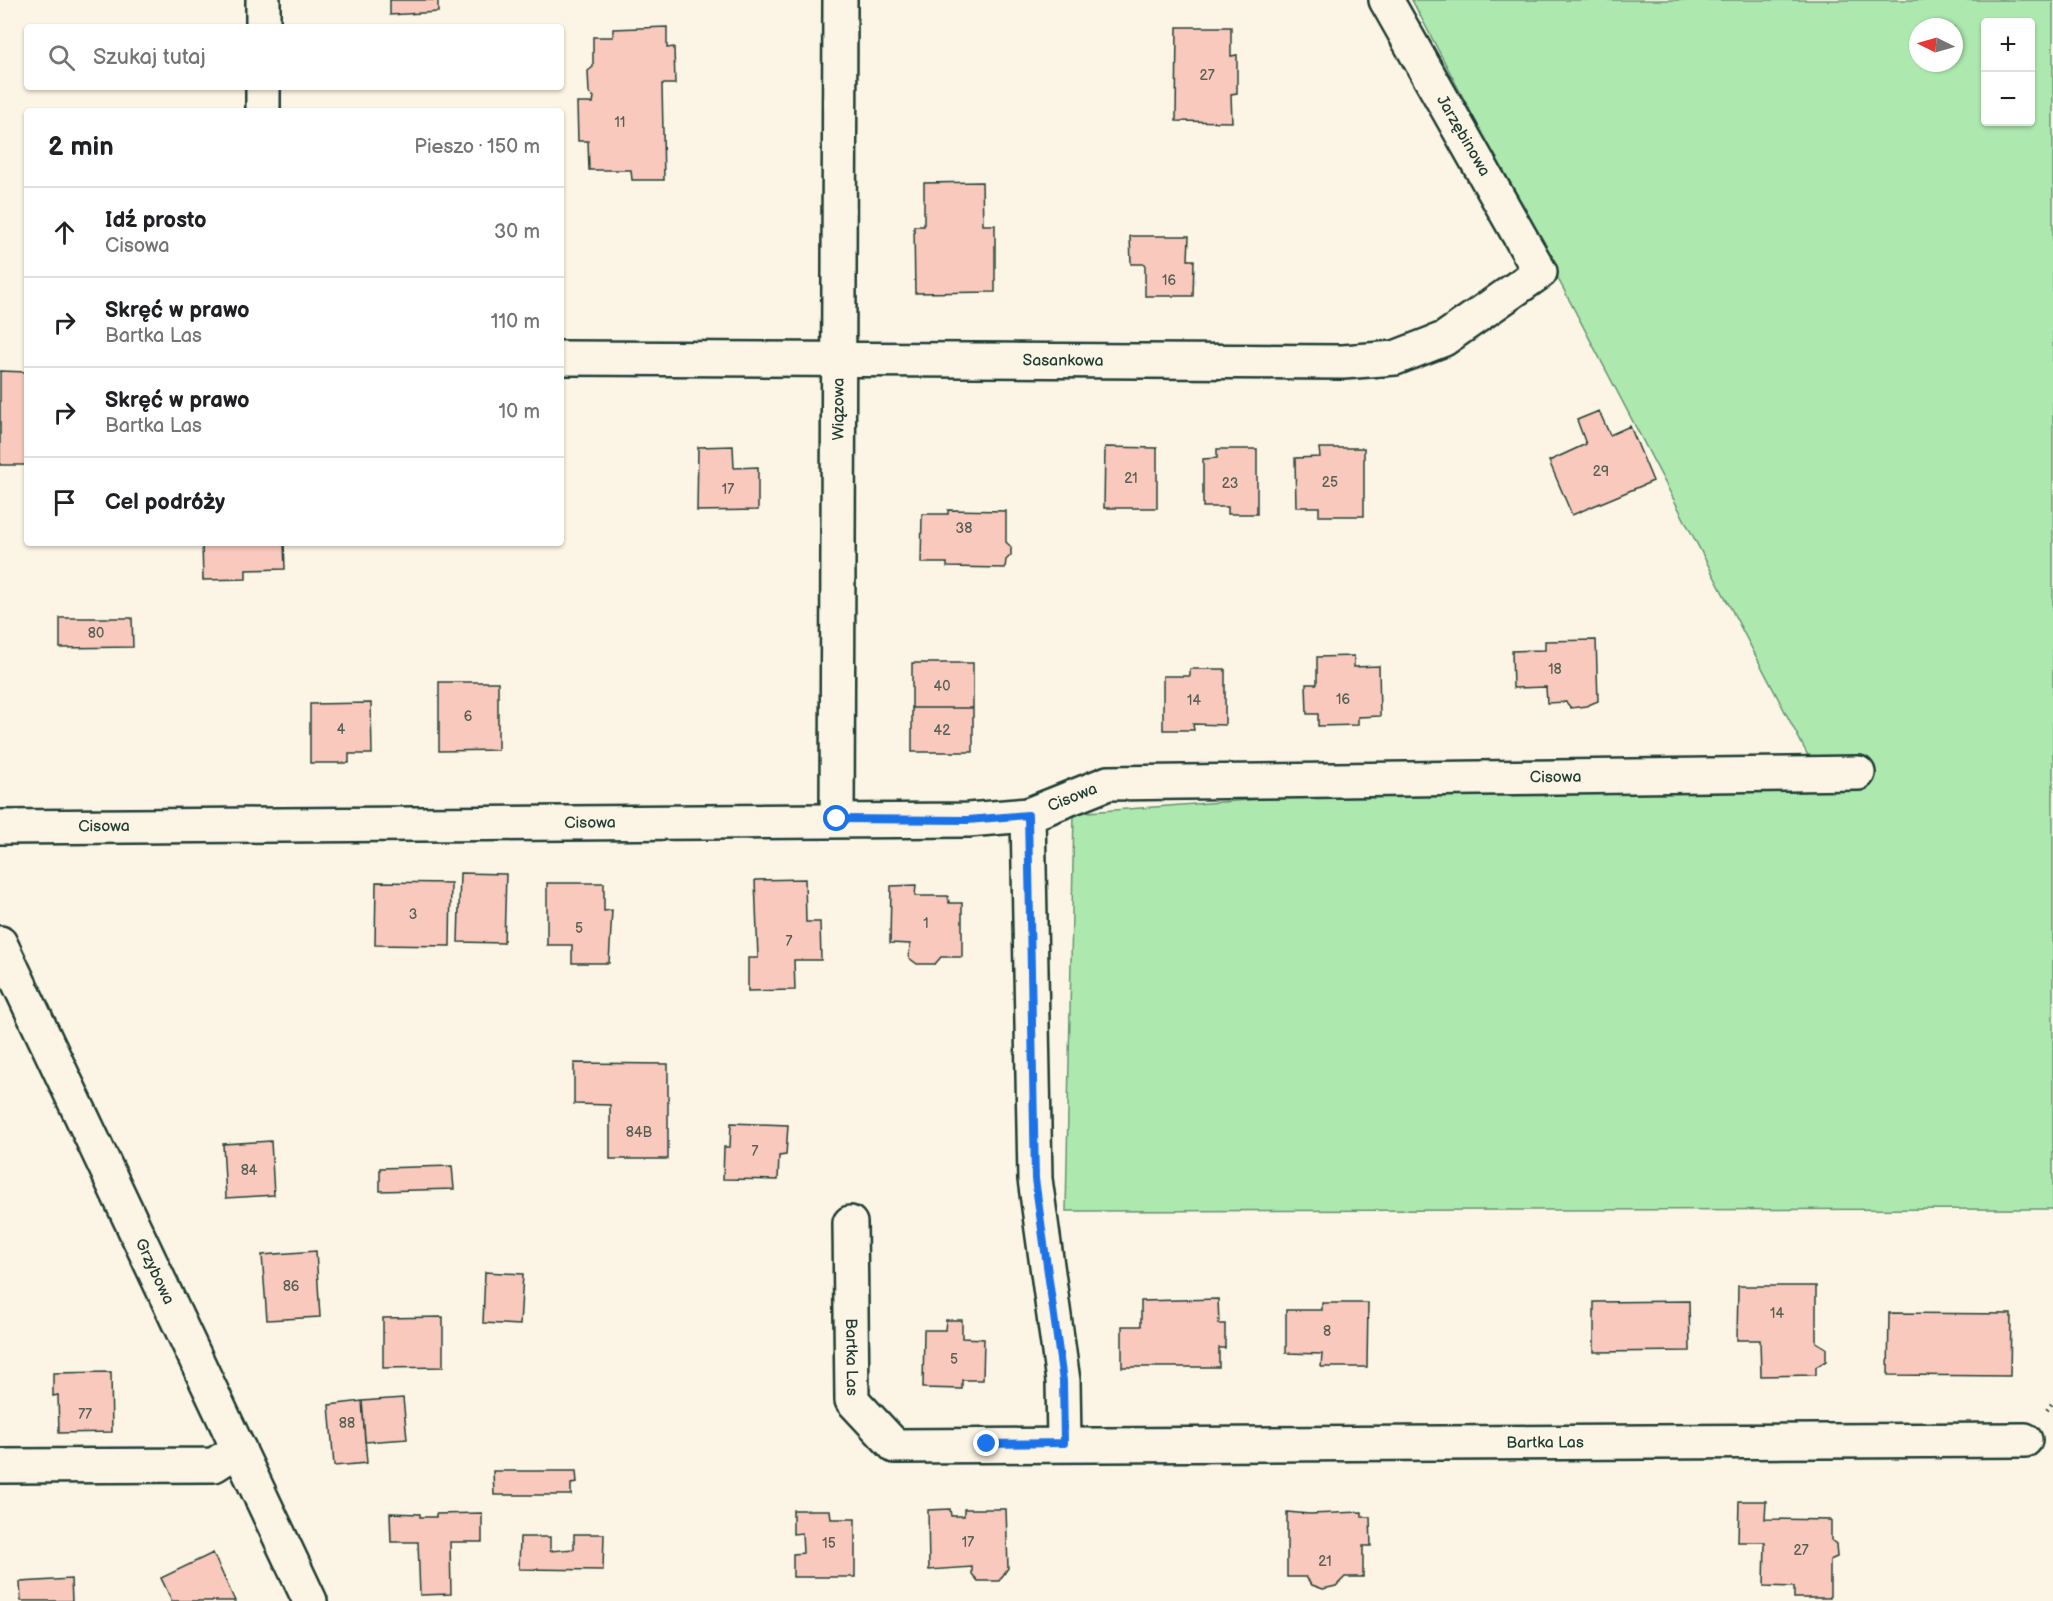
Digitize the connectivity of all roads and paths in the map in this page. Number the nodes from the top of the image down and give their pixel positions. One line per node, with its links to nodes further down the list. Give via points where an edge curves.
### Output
1 (263, 0): 4 (street)
2 (840, 0): 9 (street, Wiązowa)
3 (1386, 0): 7 (street, Jarzębinowa)
4 (263, 24)
5 (263, 90): 6 (street)
6 (263, 108)
7 (1540, 272): 9 (street, Sasankowa, via 1444,339 1395,358 1343,362)
8 (564, 358): 9 (street, Sasankowa)
9 (837, 361): 12 (street, Wiązowa)
10 (1858, 773): 11 (street, Cisowa, via 1108,783)
11 (1028, 815): 12 (street, Cisowa, via 968,820); 17 (street, via 1035,1179 1063,1381)
12 (837, 819): 13 (street, Cisowa)
13 (0, 827)
14 (2, 950): 18 (street, Grzybowa)
15 (850, 1223): 17 (street, Bartka Las, via 852,1400 895,1446)
16 (2025, 1440): 17 (street, Bartka Las)
17 (1064, 1443)
18 (239, 1449): 19 (street, via 214,1465); 20 (street, Grzybowa)
19 (0, 1466)
20 (310, 1601)

